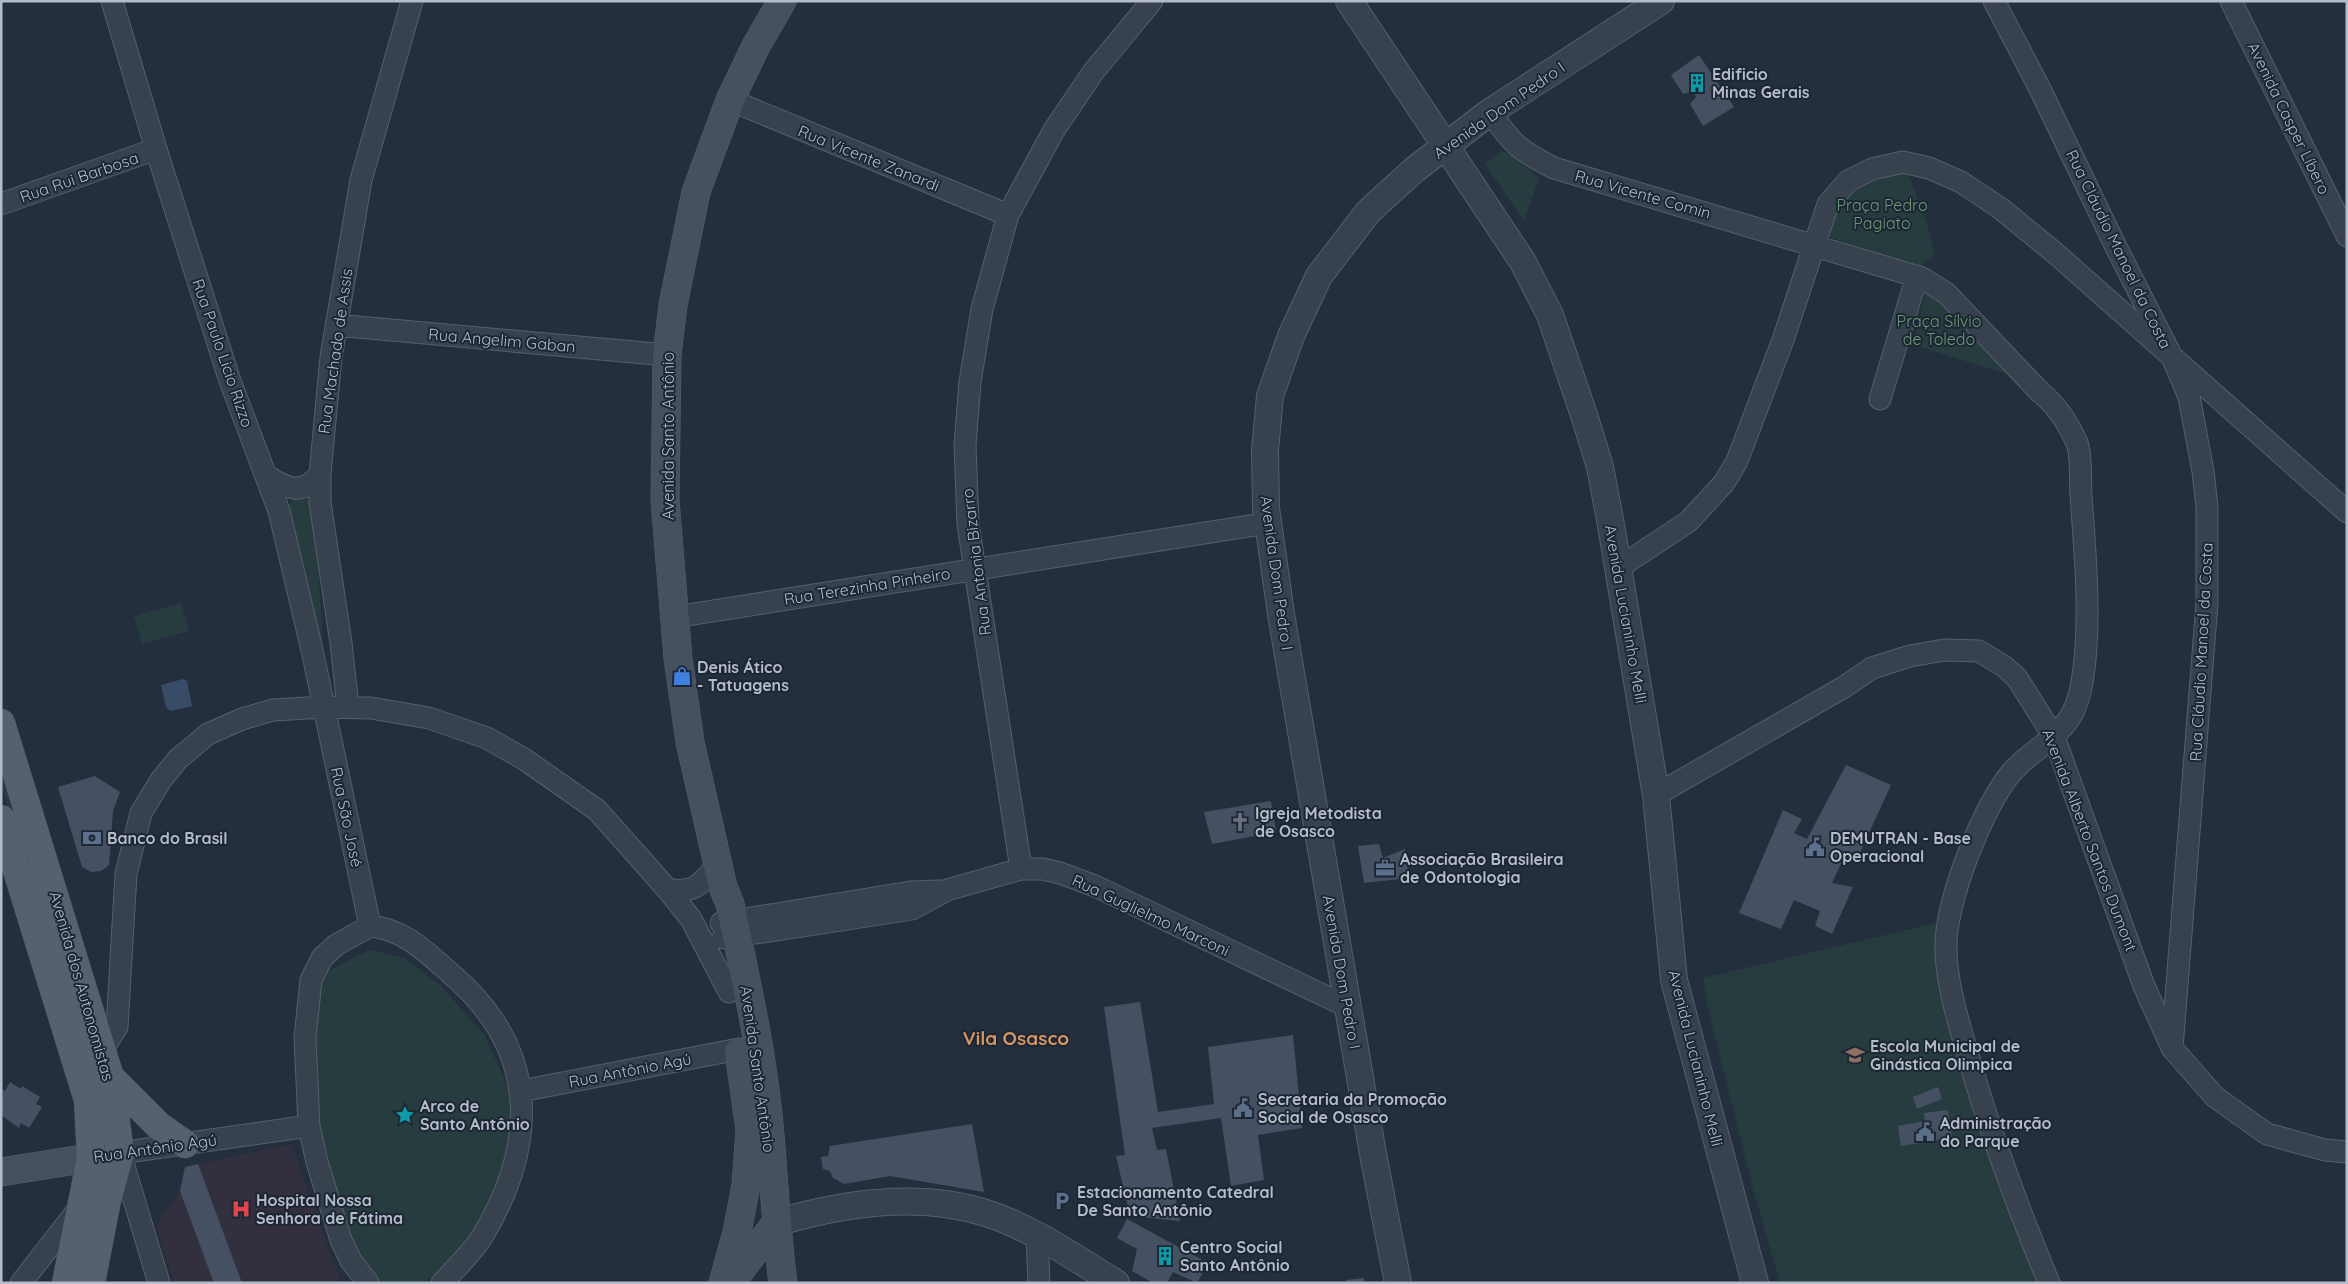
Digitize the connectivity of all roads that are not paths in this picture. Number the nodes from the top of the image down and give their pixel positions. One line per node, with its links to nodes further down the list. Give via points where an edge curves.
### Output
1 (112, 1): 12 (street, Rua Paulo Licio Rizzo)
2 (412, 1): 18 (street, Rua Machado de Assis, via 361,180)
3 (782, 1): 9 (main road, Avenida Santo Antônio)
4 (1152, 1): 14 (street, Rua Antonia Bizarro, via 1089,78 1054,130)
5 (1349, 1): 11 (street, Avenida Lucianinho Melli)
6 (1661, 1): 10 (street, Avenida Dom Pedro I)
7 (1994, 1): 20 (street, Rua Cláudio Manoel da Costa)
8 (2231, 1): 15 (street, Avenida Casper Líbero)
9 (730, 100): 14 (street, Rua Vicente Zanardi); 19 (main road, Avenida Santo Antônio, via 696,192 673,305)
10 (1490, 112): 11 (street, Avenida Dom Pedro I); 16 (street, Rua Vicente Comin, via 1520,149 1554,168)
11 (1444, 146): 27 (street, Avenida Dom Pedro I, via 1368,212 1319,276 1291,336 1270,396 1265,450); 29 (street, Avenida Lucianinho Melli, via 1523,262 1550,315 1600,468)
12 (156, 149): 13 (street, Rua Rui Barbosa); 23 (street, Rua Paulo Licio Rizzo, via 229,378)
13 (1, 204)
14 (1008, 215): 28 (street, Rua Antonia Bizarro, via 982,309 970,382 965,445 968,524)
15 (2347, 236)
16 (1815, 245): 17 (street, Rua Vicente Comin); 20 (street, via 1828,204 1848,181 1872,168 1904,162 1929,168 1961,182 2000,208 2055,253); 29 (street, via 1752,423 1724,483 1688,522)
17 (1918, 276): 21 (street); 36 (street, Rua Vicente Comin, via 1946,293 2053,403 2078,445 2089,596 2086,641 2082,681 2073,711)
18 (336, 325): 19 (street, Rua Angelim Gaban); 22 (street, Rua Machado de Assis)
19 (667, 355): 30 (main road, Avenida Santo Antônio, via 665,500)
20 (2174, 361): 26 (street); 46 (street, Rua Cláudio Manoel da Costa, via 2189,397 2195,426 2203,471 2208,545 2207,603)
21 (1880, 399)
22 (320, 474): 23 (street, via 313,483 295,489); 24 (street, Rua Machado de Assis)
23 (267, 476): 25 (street, Rua Paulo Licio Rizzo)
24 (320, 502): 25 (street, via 313,495 296,492 282,502); 31 (street, Rua Machado de Assis)
25 (279, 511): 32 (street, Rua Paulo Licio Rizzo)
26 (2347, 512)
27 (1268, 523): 28 (street, Rua Terezinha Pinheiro); 45 (street, Avenida Dom Pedro I, via 1282,624)
28 (974, 568): 30 (street, Rua Terezinha Pinheiro); 39 (street, Rua Antonia Bizarro)
29 (1618, 568): 37 (street, Avenida Lucianinho Melli)
30 (674, 617): 40 (main road, Avenida Santo Antônio, via 690,742)
31 (341, 643): 32 (street, via 326,655); 34 (street, Rua Machado de Assis)
32 (312, 650): 33 (street, Rua Paulo Licio Rizzo)
33 (324, 707): 34 (street); 42 (street, Rua São José); 47 (street, via 273,710 208,734 178,759 161,780 141,813 126,874 117,1027)
34 (348, 707): 41 (street, via 429,718 487,738 524,759 597,810)
35 (1, 723): 47 (main road, Avenida dos Autonomistas)
36 (2054, 738): 37 (street, Avenida Alberto Santos Dumont, via 2017,678 2005,666 1979,651 1944,650 1872,668); 46 (street, Avenida Alberto Santos Dumont, via 2144,986); 73 (street, via 2027,756 2010,774 1986,813 1963,872 1951,912 1946,946 1952,994 1985,1114 2017,1206)
37 (1656, 795): 72 (street, Avenida Lucianinho Melli, via 1674,980)
38 (1, 819): 55 (main road, Avenida dos Autonomistas, via 88,1100)
39 (1021, 869): 43 (street, Rua Guglielmo Marconi, via 947,890 912,909); 45 (street, Rua Guglielmo Marconi, via 1052,871 1095,886)
40 (720, 876): 41 (street, via 685,891); 43 (main road, Avenida Santo Antônio, via 720,905)
41 (668, 890): 44 (street, via 691,919)
42 (370, 926): 50 (street, via 402,934 459,980 491,1017 513,1056); 51 (street, via 336,945 322,958 311,980 306,1038)
43 (729, 930): 44 (main road, Avenida Santo Antônio); 58 (main road, Avenida Santo Antônio, via 769,1123)
44 (729, 992): 48 (main road, Avenida Santo Antônio)
45 (1348, 1008): 71 (street, Avenida Dom Pedro I)
46 (2172, 1048): 53 (street, Avenida Alberto Santos Dumont, via 2215,1097 2268,1134 2325,1150)
47 (103, 1049): 49 (main road, Avenida dos Autonomistas)
48 (739, 1049): 50 (street, Rua Antônio Agú); 66 (main road, Avenida Santo Antônio, via 750,1130 746,1185)
49 (110, 1077): 52 (main road, via 159,1126); 54 (main road, Avenida dos Autonomistas)
50 (522, 1091): 65 (street, via 522,1122 515,1166 481,1239)
51 (309, 1126): 52 (street, Rua Antônio Agú); 64 (street, via 341,1240)
52 (184, 1144): 54 (street, Rua Antônio Agú)
53 (2347, 1152)
54 (120, 1153): 55 (main road, Rua Antônio Agú); 62 (main road, Avenida dos Autonomistas); 63 (street)
55 (91, 1158): 56 (main road, Rua Antônio Agú); 57 (main road, Avenida dos Autonomistas)
56 (1, 1172)
57 (80, 1206): 60 (street); 61 (main road, Avenida dos Autonomistas)
58 (776, 1223): 59 (street, via 803,1214 878,1202 916,1202 952,1204 989,1214); 67 (main road); 68 (main road, Avenida Santo Antônio)
59 (1037, 1235): 69 (street); 70 (street)
60 (21, 1283)
61 (66, 1283)
62 (91, 1283)
63 (159, 1283)
64 (368, 1283)
65 (442, 1283)
66 (723, 1283)
67 (731, 1283)
68 (783, 1283)
69 (1038, 1283)
70 (1116, 1283)
71 (1398, 1283)
72 (1755, 1283)
73 (2049, 1283)

